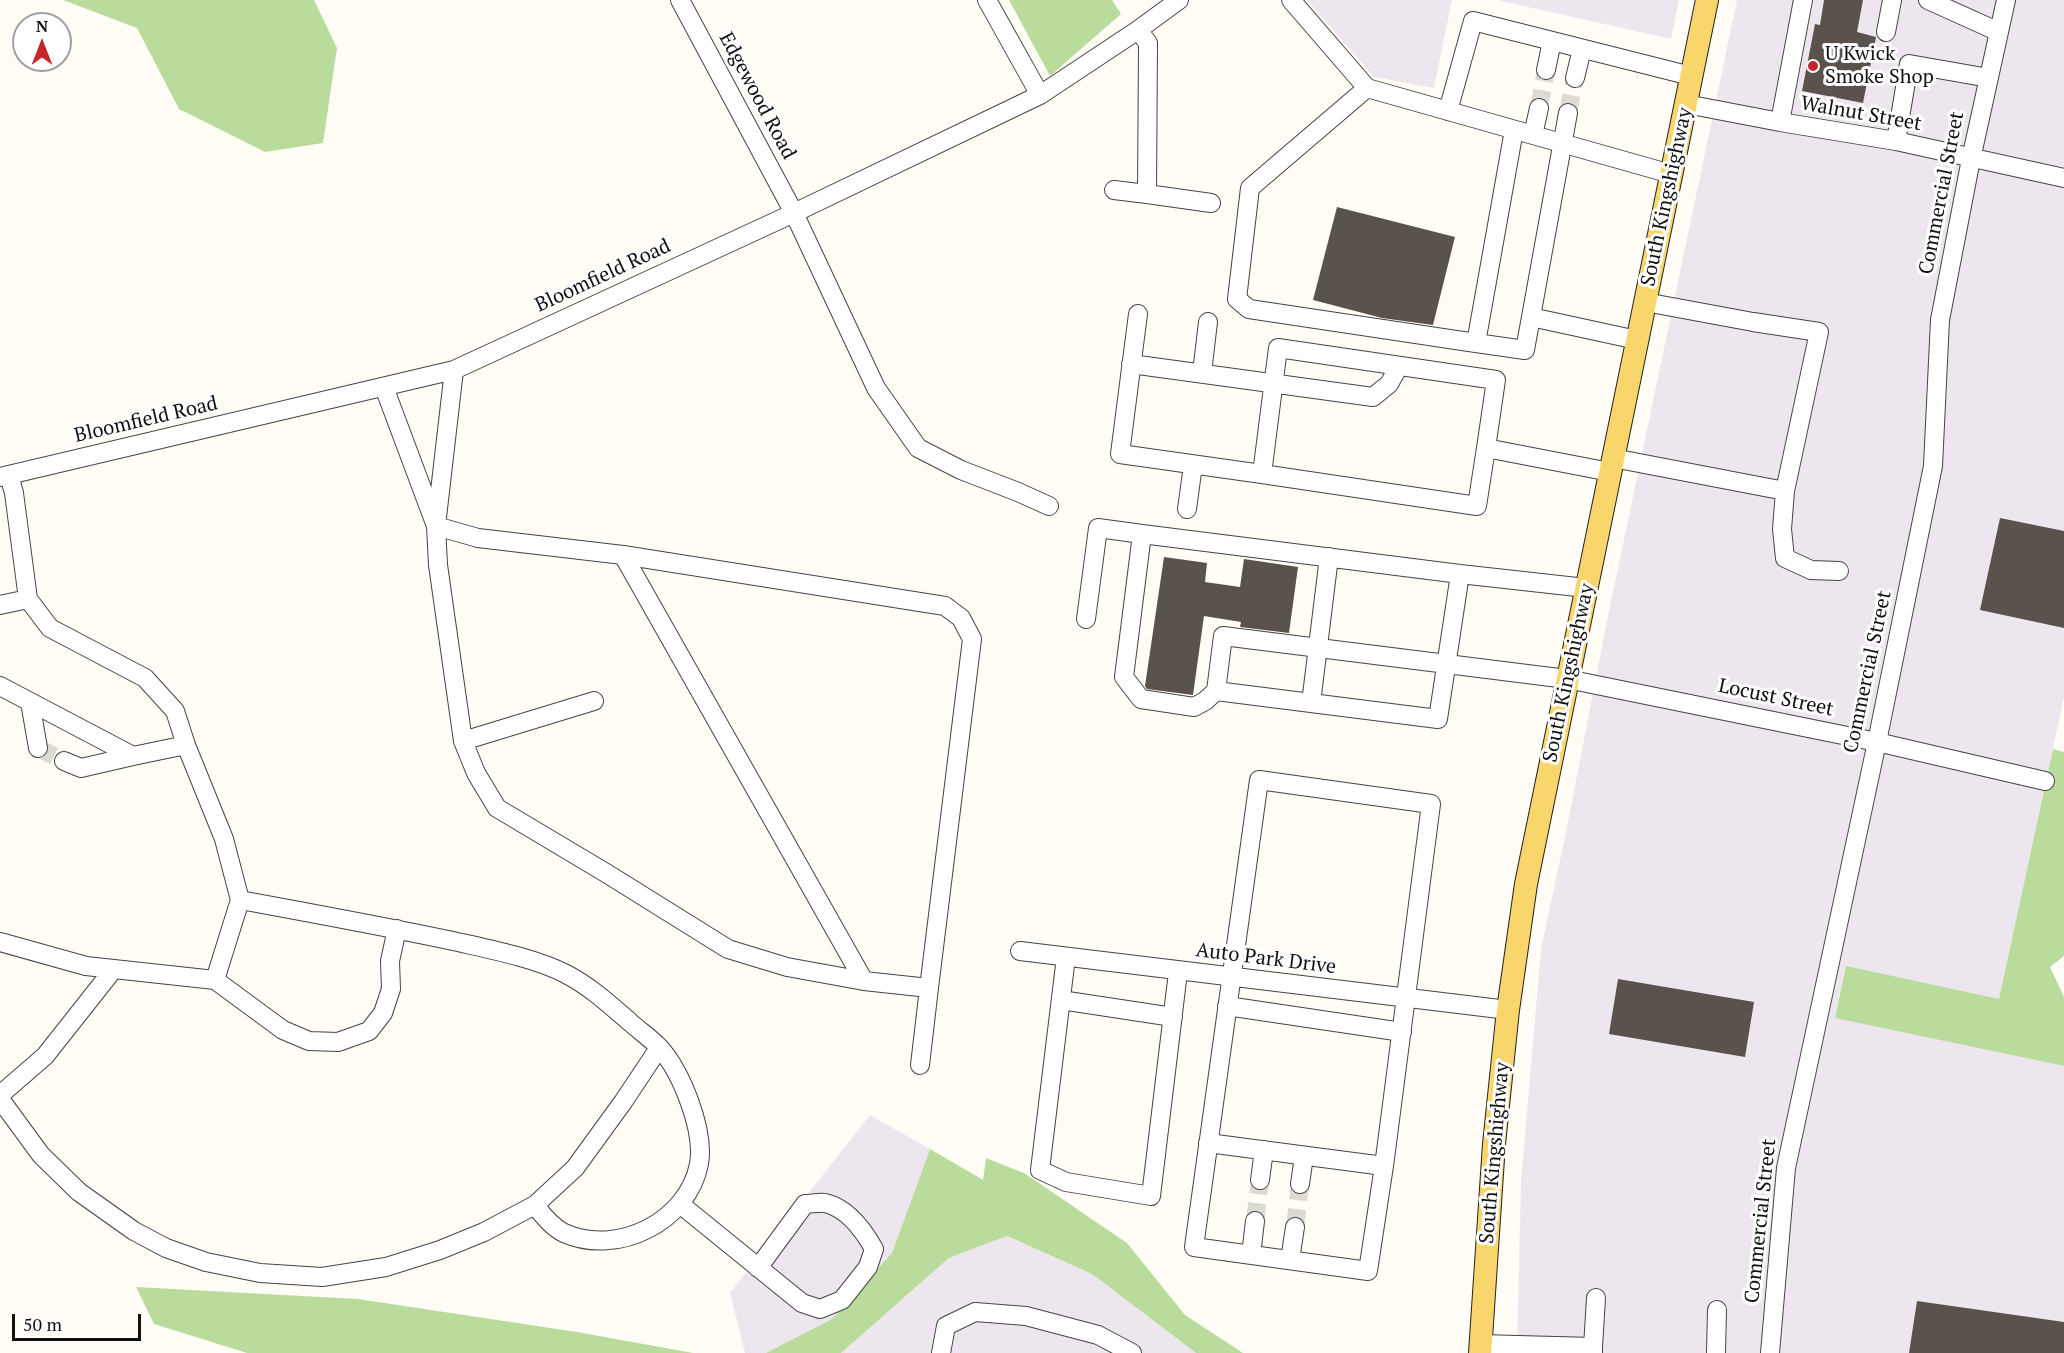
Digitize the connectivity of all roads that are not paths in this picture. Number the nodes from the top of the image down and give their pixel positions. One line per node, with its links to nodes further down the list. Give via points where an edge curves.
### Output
1 (680, 0): 36 (street, Edgewood Road)
2 (987, 0): 20 (street)
3 (1179, 0): 10 (street, Bloomfield Road)
4 (1291, 0): 19 (street)
5 (1707, 0): 16 (main road, South Kingshighway)
6 (1803, 0): 25 (street)
7 (1892, 0): 11 (street)
8 (1928, 0): 12 (street)
9 (2006, 0): 12 (street, Commercial Street)
10 (1138, 30): 20 (street, Bloomfield Road); 34 (street, via 1148,44)
11 (1886, 32)
12 (1999, 32): 18 (street, Commercial Street)
13 (1552, 41): 14 (street); 15 (street); 23 (street, via 1473,21)
14 (1581, 49): 16 (street); 17 (street)
15 (1546, 70)
16 (1691, 76): 21 (main road, South Kingshighway)
17 (1575, 78)
18 (1989, 78): 28 (street, via 1909,64); 30 (street, Commercial Street)
19 (1367, 88): 23 (street); 42 (street, via 1250,188 1237,299 1249,309)
20 (1040, 95): 36 (street, Bloomfield Road)
21 (1686, 104): 25 (street, Walnut Street); 31 (main road, South Kingshighway)
22 (1539, 108): 27 (street)
23 (1448, 111): 26 (street)
24 (1568, 113): 29 (street)
25 (1780, 122): 28 (street, Walnut Street)
26 (1514, 130): 27 (street); 42 (street)
27 (1533, 135): 29 (street)
28 (1896, 141): 30 (street, Walnut Street)
29 (1562, 144): 31 (street); 39 (street)
30 (1971, 159): 32 (street, Walnut Street); 76 (street, Commercial Street, via 1940,320 1933,466)
31 (1671, 174): 37 (main road, South Kingshighway)
32 (2064, 178)
33 (1114, 190): 34 (street)
34 (1147, 194): 35 (street)
35 (1211, 203)
36 (794, 213): 45 (street, Bloomfield Road); 55 (street, Edgewood Road, via 876,388 918,448)
37 (1645, 302): 41 (main road, South Kingshighway); 54 (street, via 1819,332)
38 (1138, 314): 43 (street)
39 (1531, 317): 41 (street); 42 (street, via 1525,350)
40 (1208, 322): 46 (street)
41 (1637, 339): 51 (main road, South Kingshighway)
42 (1476, 343)
43 (1131, 364): 46 (street); 50 (street, via 1120,454)
44 (1399, 366): 47 (street, via 1389,384 1373,397); 47 (street, via 1278,348); 49 (street, via 1497,380)
45 (454, 370): 48 (street, Bloomfield Road); 57 (street)
46 (1202, 373): 47 (street)
47 (1273, 383): 52 (street)
48 (384, 387): 53 (street, Bloomfield Road); 57 (street)
49 (1486, 448): 51 (street); 52 (street, via 1477,506)
50 (1193, 465): 52 (street); 56 (street)
51 (1611, 465): 54 (street); 63 (main road, South Kingshighway)
52 (1262, 474)
53 (4, 476): 64 (street, via 14,493)
54 (1785, 491): 61 (street, via 1785,558 1811,570)
55 (1049, 506)
56 (1187, 509)
57 (436, 526): 59 (street, via 478,538); 75 (street, via 438,566)
58 (1142, 534): 60 (street); 66 (street, via 1098,528); 71 (street, via 1124,677 1141,699 1194,707)
59 (623, 555): 91 (street); 92 (street, via 945,606 961,618 972,639)
60 (1329, 557): 62 (street); 67 (street)
61 (1839, 571)
62 (1461, 574): 63 (street); 68 (street)
63 (1586, 588): 69 (main road, South Kingshighway)
64 (28, 599): 65 (street); 77 (street, via 50,628 145,678 175,711)
65 (0, 604)
66 (1086, 619)
67 (1317, 647): 68 (street, Locust Street); 71 (street, Locust Street, via 1223,636); 74 (street)
68 (1447, 664): 69 (street, Locust Street); 74 (street, via 1438,719)
69 (1567, 679): 76 (street, Locust Street); 96 (main road, South Kingshighway, via 1526,884)
70 (0, 686): 73 (street)
71 (1216, 691): 74 (street)
72 (594, 701): 75 (street)
73 (30, 702): 78 (street); 79 (street)
74 (1311, 703)
75 (464, 741): 91 (street, via 476,773 497,808 728,949 787,967)
76 (1877, 742): 81 (street, Locust Street); 122 (street, Commercial Street, via 1786,1168)
77 (186, 745): 79 (street); 82 (street, via 224,839)
78 (38, 748)
79 (133, 756): 80 (street, via 81,768)
80 (64, 761)
81 (2045, 781)
82 (240, 900): 83 (street); 90 (street)
83 (397, 929): 90 (street, via 390,960 391,989 383,1013 369,1031 338,1042 309,1041 283,1030); 99 (street, via 491,950 564,973 594,990)
84 (0, 942): 87 (street)
85 (1020, 951): 86 (street, Auto Park Drive)
86 (1066, 957): 88 (street, Auto Park Drive); 94 (street)
87 (113, 970): 90 (street); 101 (street, via 45,1056)
88 (1178, 972): 89 (street, Auto Park Drive); 97 (street)
89 (1231, 978): 93 (street, Auto Park Drive); 93 (street, via 1259,780 1431,804); 95 (street)
90 (215, 980)
91 (864, 981): 92 (street)
92 (929, 988): 100 (street)
93 (1407, 998): 96 (street, Auto Park Drive); 98 (street)
94 (1060, 1000): 97 (street); 97 (street, via 1040,1170 1066,1182 1151,1196)
95 (1227, 1006): 98 (street); 102 (street)
96 (1508, 1010): 117 (main road, South Kingshighway)
97 (1173, 1017)
98 (1402, 1032): 105 (street)
99 (659, 1047): 108 (street, via 683,1084 699,1134 699,1163); 109 (street, via 575,1168)
100 (920, 1065)
101 (0, 1097): 109 (street, via 41,1155 80,1192 134,1231 206,1262 260,1273 322,1277 386,1267 484,1232)
102 (1208, 1143): 103 (street); 112 (street, via 1194,1247)
103 (1264, 1150): 104 (street); 106 (street)
104 (1304, 1156): 105 (street); 107 (street)
105 (1384, 1166): 113 (street, via 1368,1271)
106 (1260, 1180)
107 (1300, 1184)
108 (680, 1204): 109 (street, via 657,1225 621,1239 595,1240 565,1233); 114 (street)
109 (535, 1205)
110 (1255, 1221): 112 (street)
111 (1295, 1227): 113 (street)
112 (1251, 1255): 113 (street)
113 (1290, 1260)
114 (758, 1268): 114 (street, via 805,1204 823,1202 836,1207 863,1230 874,1249 868,1267 842,1300 820,1308 802,1303)
115 (1596, 1298): 118 (street)
116 (1717, 1310): 121 (street)
117 (1480, 1348): 118 (street)
118 (1593, 1350)
119 (941, 1353): 120 (street, via 946,1326 975,1312 1026,1316 1098,1335)
120 (1132, 1353)
121 (1716, 1353)
122 (1770, 1353)

